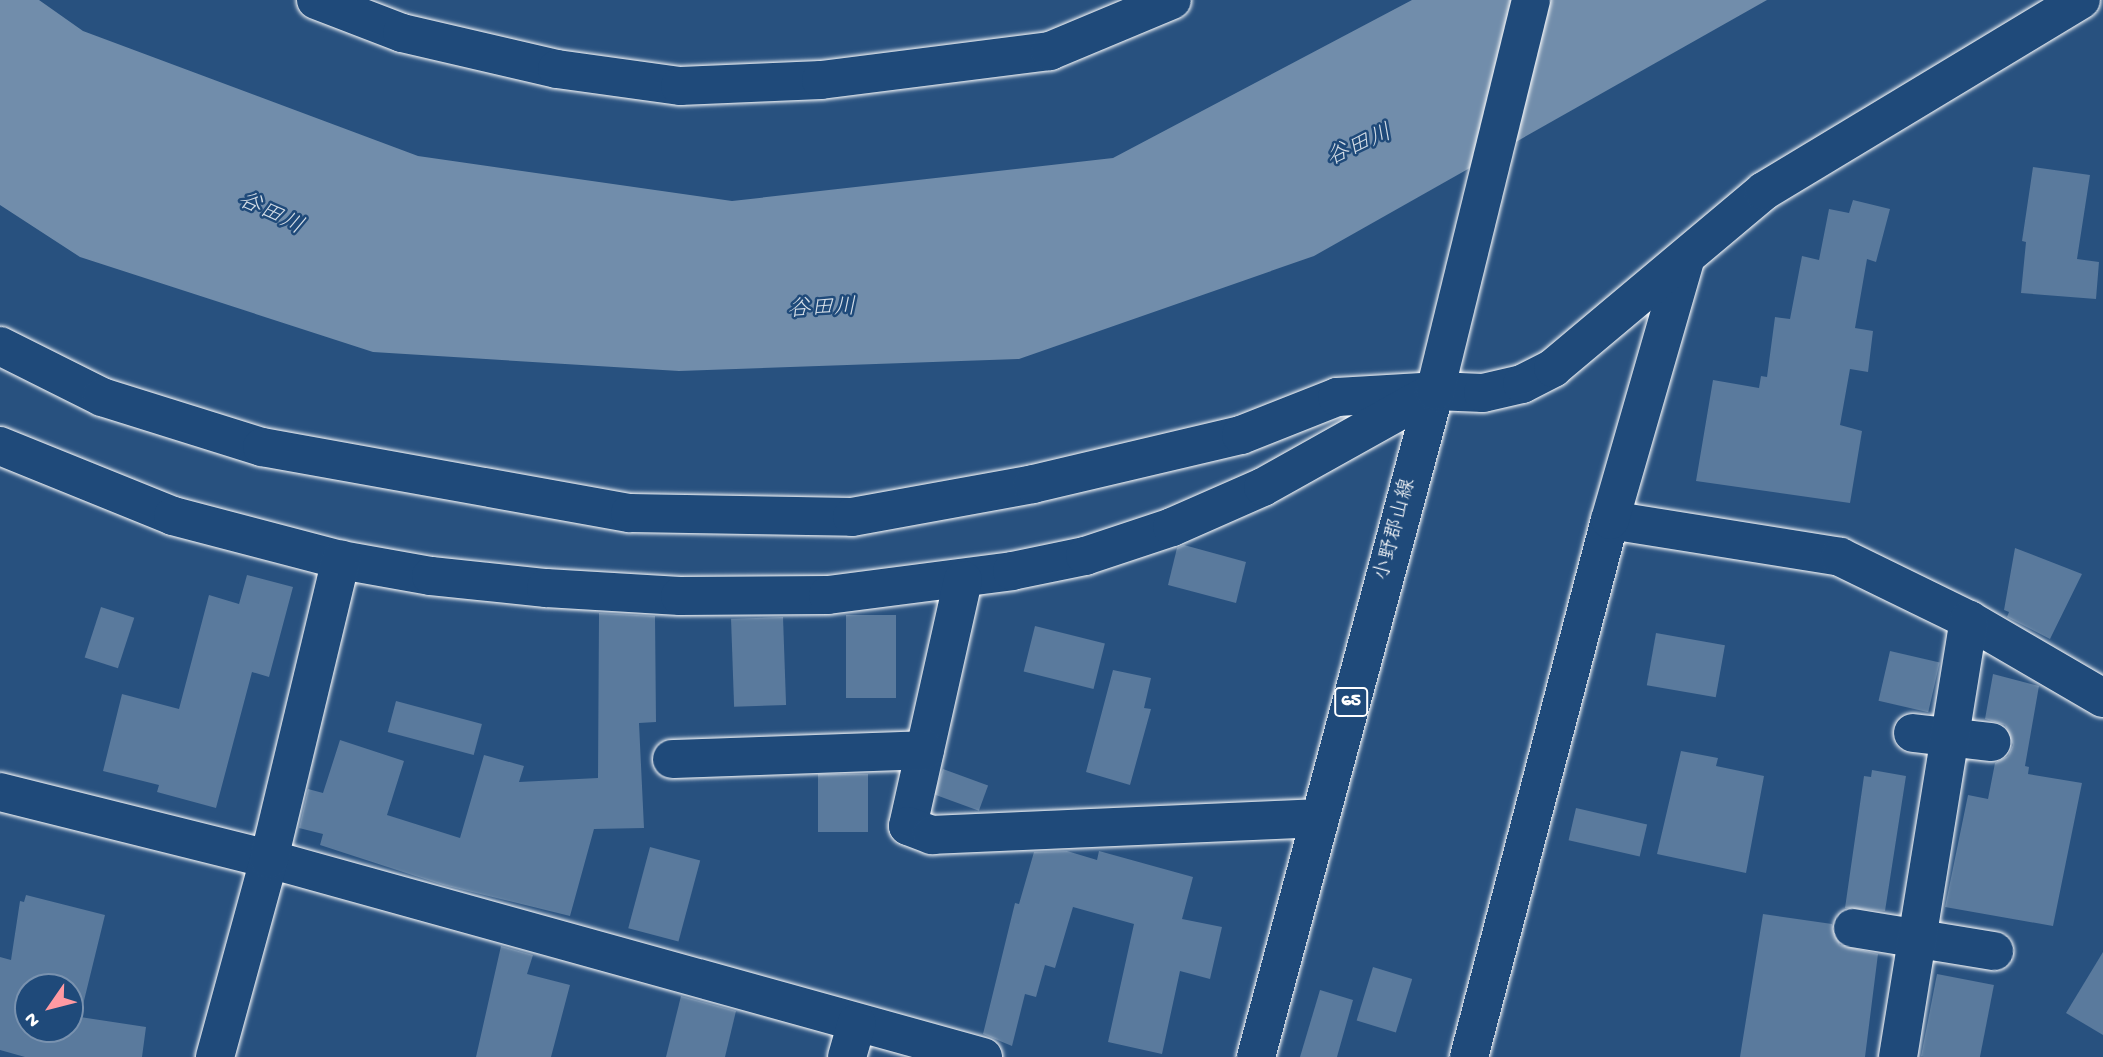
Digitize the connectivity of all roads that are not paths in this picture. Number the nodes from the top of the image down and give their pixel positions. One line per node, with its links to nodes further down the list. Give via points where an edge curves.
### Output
1 (316, 0): 2 (street, via 402,33 557,69 680,86 821,80 1050,51)
2 (1172, 0)
3 (1531, 0): 7 (street, 小野郡山線 / 65)
4 (2081, 0): 5 (street, via 1764,191)
5 (1685, 260): 7 (street, via 1553,368 1522,384 1483,393); 9 (street)
6 (0, 346): 7 (street, via 102,397 262,447 630,513 852,517 1032,484 1241,435 1337,397)
7 (1435, 391): 11 (street, via 1263,487 1172,527 1085,556); 19 (street, 小野郡山線 / 65)
8 (0, 446): 10 (street, via 173,516)
9 (1610, 520): 12 (street, via 1840,557); 28 (street)
10 (341, 560): 11 (street, via 431,576 680,596 828,595); 20 (street)
11 (963, 580): 16 (street)
12 (1969, 620): 13 (street); 14 (street)
13 (2103, 698)
14 (1932, 734): 15 (street); 22 (street)
15 (1991, 742)
16 (925, 750): 17 (street); 19 (street, via 908,826 932,835)
17 (672, 759)
18 (0, 792): 20 (street)
19 (1320, 818): 27 (street, 小野郡山線 / 65)
20 (269, 859): 24 (street); 25 (street)
21 (1853, 928): 22 (street)
22 (1917, 940): 23 (street); 29 (street)
23 (1994, 951)
24 (852, 1040): 26 (street)
25 (215, 1057)
26 (983, 1057)
27 (1256, 1057)
28 (1469, 1057)
29 (1898, 1057)

